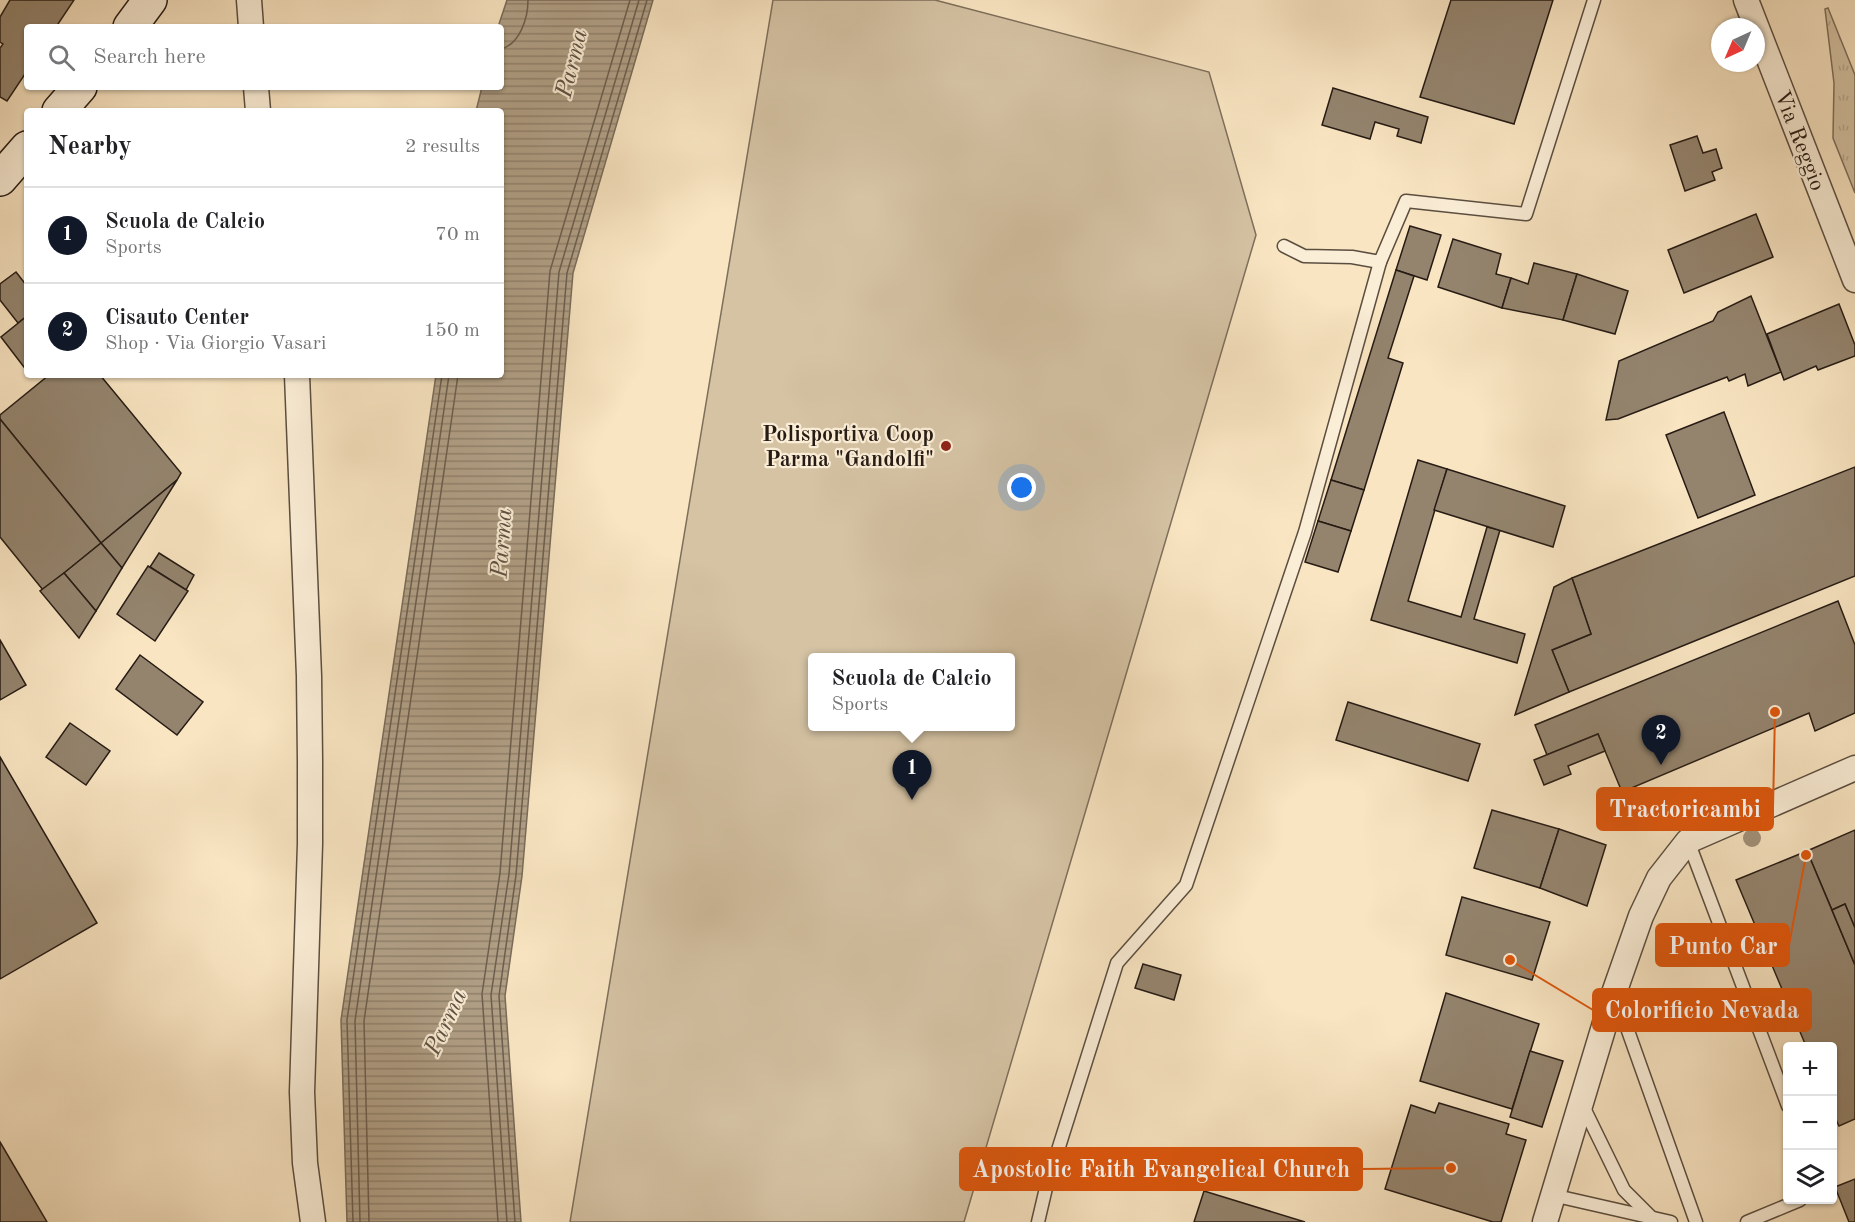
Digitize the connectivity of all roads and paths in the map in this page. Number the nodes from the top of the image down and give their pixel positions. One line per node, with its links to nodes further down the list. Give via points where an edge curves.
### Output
1 (150, 0): 5 (main road)
2 (249, 0): 6 (street)
3 (1594, 0): 14 (lane, via 1526,214 1406,201)
4 (1746, 0): 15 (street, Via Reggio)
5 (132, 24)
6 (251, 24)
7 (77, 90): 9 (main road)
8 (256, 90): 10 (street)
9 (62, 108)
10 (258, 108)
11 (24, 151): 12 (main road)
12 (0, 179)
13 (1284, 246): 14 (lane, via 1304,256)
14 (1380, 262): 26 (lane, via 1305,532 1186,885 1117,963)
15 (1855, 280)
16 (297, 378): 25 (street, via 310,761 302,1113)
17 (1855, 768): 18 (street)
18 (1688, 841): 19 (street, via 1659,878); 20 (lane)
19 (1614, 993): 21 (street); 29 (lane)
20 (1784, 1096)
21 (1581, 1102): 22 (street); 24 (lane, via 1624,1190)
22 (1552, 1195): 24 (lane); 27 (street)
23 (1790, 1204): 30 (lane)
24 (1653, 1219): 28 (lane)
25 (313, 1221)
26 (1038, 1222)
27 (1545, 1222)
28 (1671, 1222)
29 (1696, 1222)
30 (1747, 1222)

